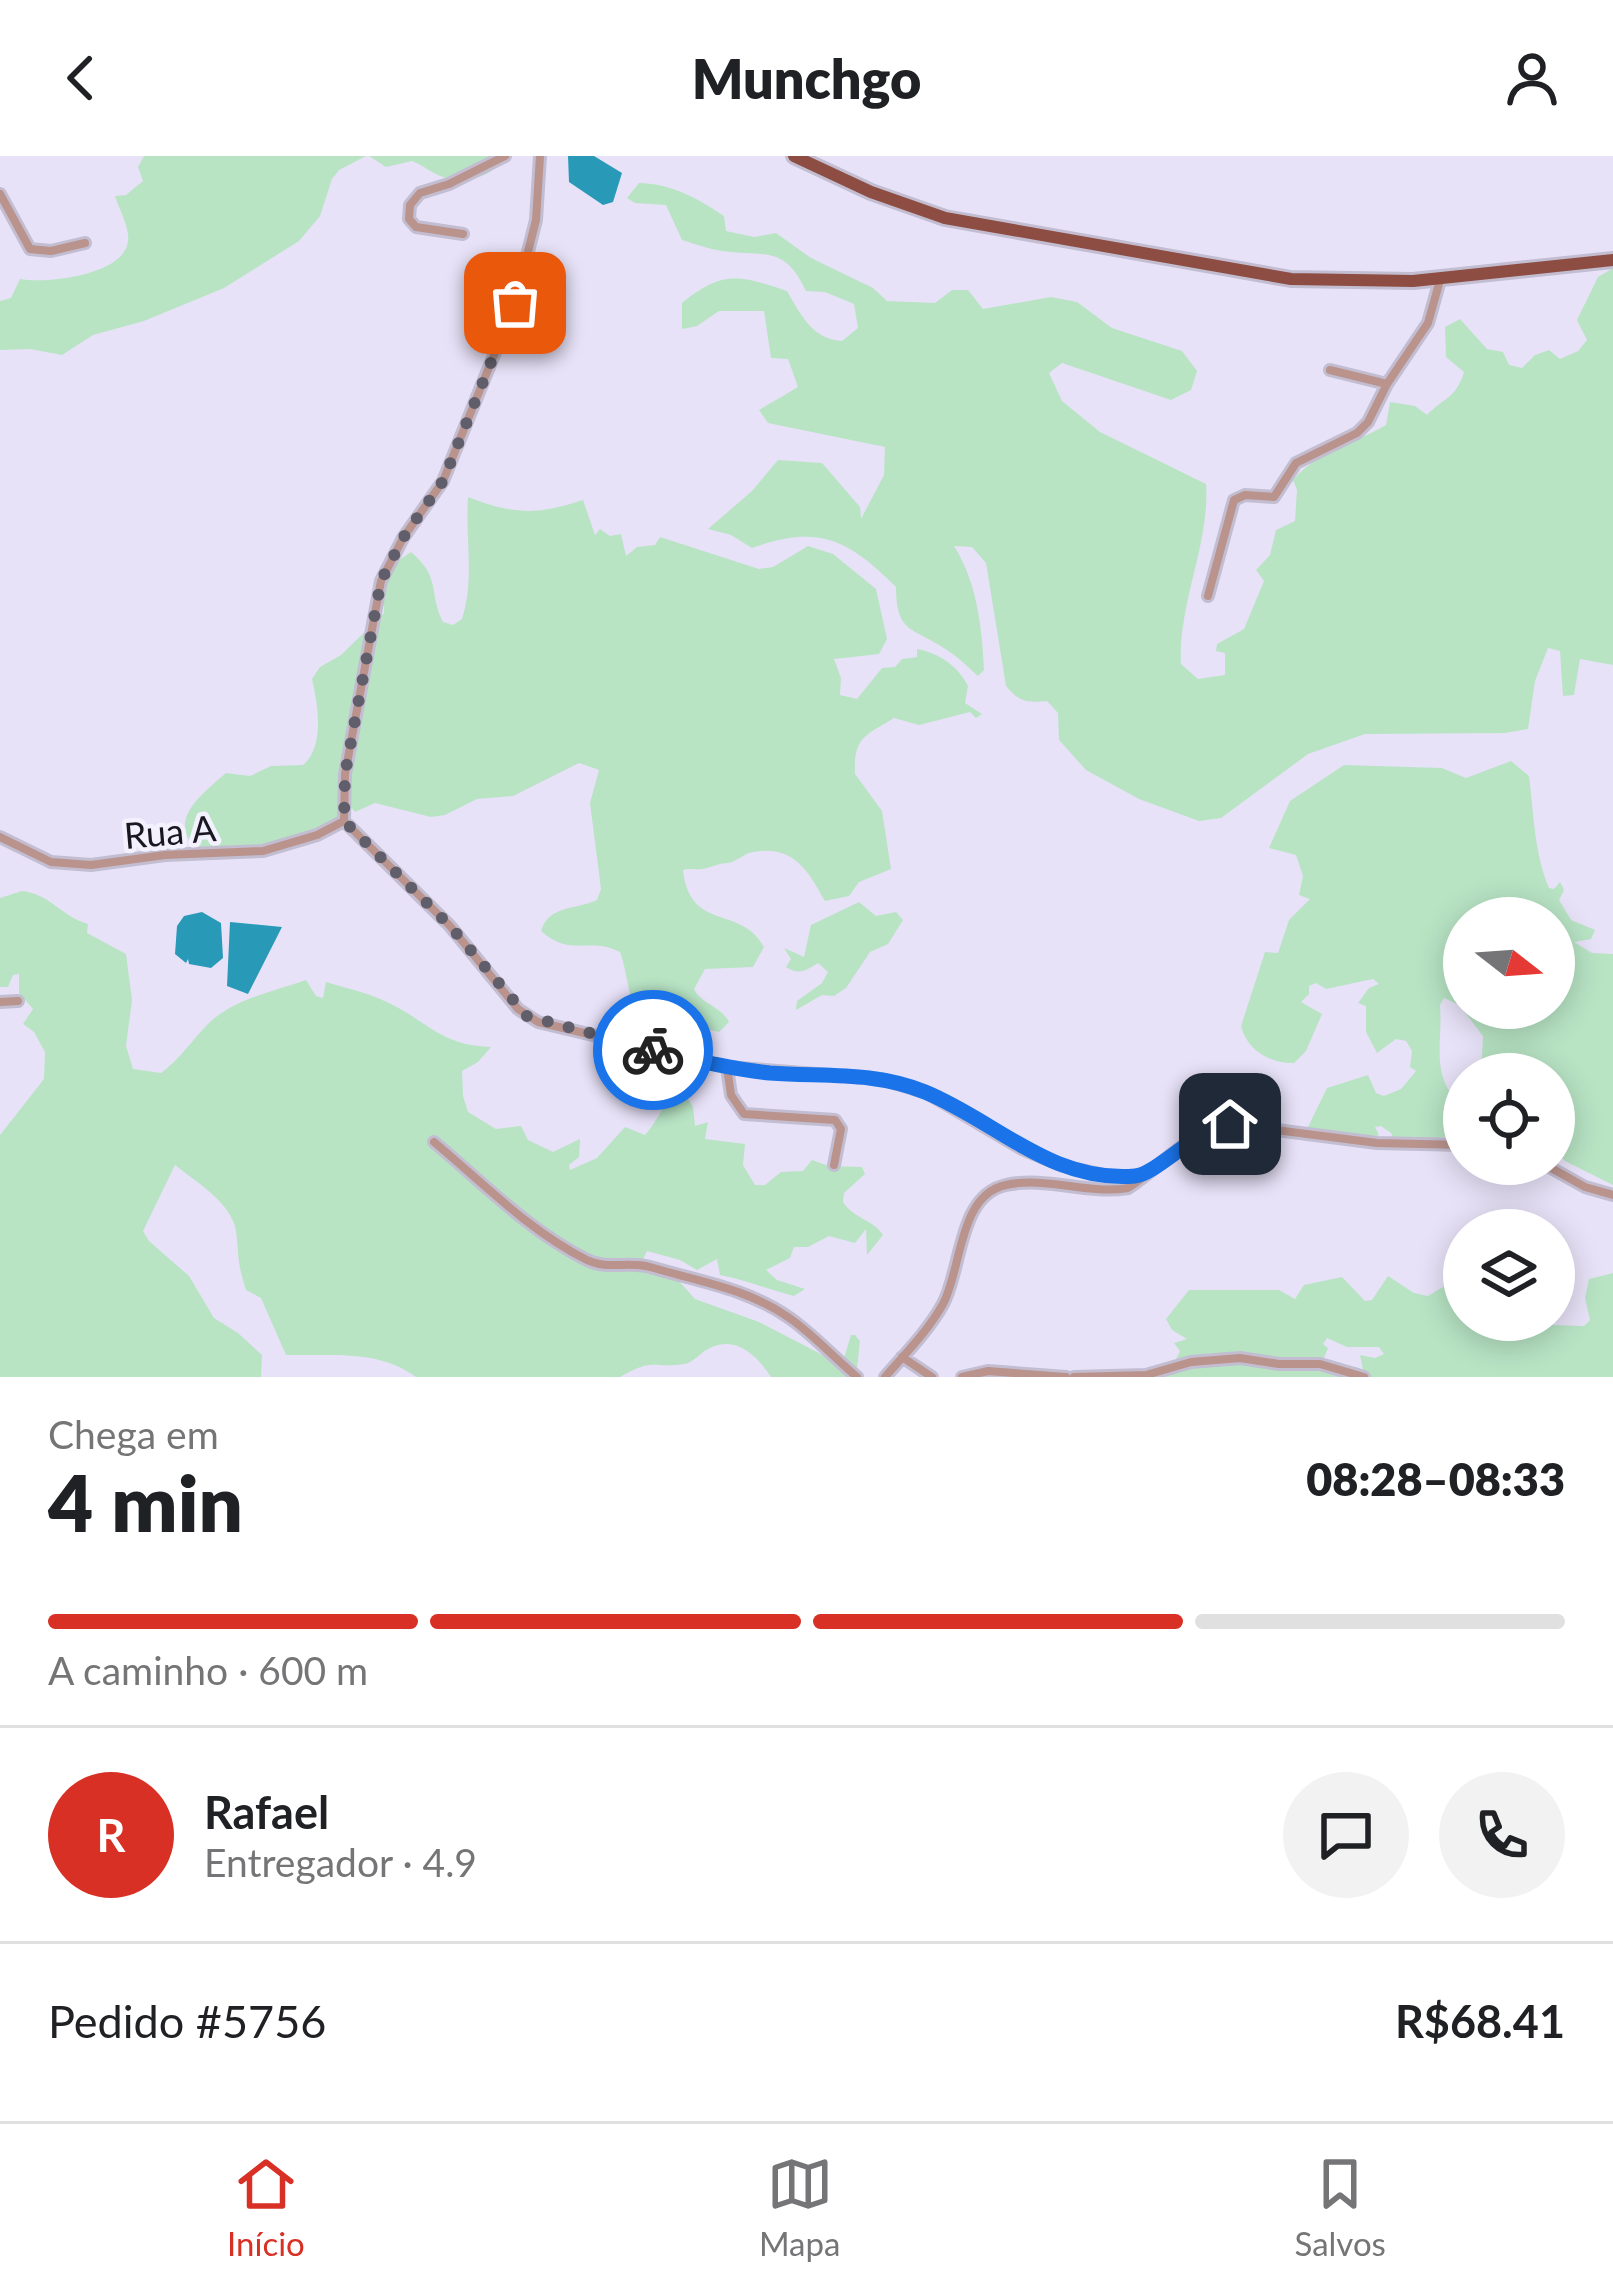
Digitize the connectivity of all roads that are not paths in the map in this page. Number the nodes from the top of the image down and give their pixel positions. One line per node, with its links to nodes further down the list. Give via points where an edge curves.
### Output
1 (505, 156): 5 (street, via 410,205 416,227)
2 (539, 156): 12 (street, via 536,220 515,303 443,481 381,581 345,774)
3 (794, 156): 8 (main road, via 894,201 971,224 1278,277)
4 (0, 194): 6 (street, via 30,249)
5 (463, 234)
6 (85, 243)
7 (1613, 260): 8 (main road)
8 (1441, 278): 10 (street, via 1428,322)
9 (1330, 370): 10 (street)
10 (1387, 384): 11 (street, via 1363,428 1296,463 1274,497 1235,499)
11 (1208, 596)
12 (344, 821): 13 (street, Rua A, via 263,851 91,866 51,862); 16 (street, via 527,1016)
13 (0, 837)
14 (18, 1001): 15 (street)
15 (0, 1002)
16 (728, 1067): 19 (street, via 730,1095 744,1114 835,1120 841,1130); 20 (street, via 906,1085 1064,1166)
17 (434, 1142): 24 (street, via 503,1204 586,1260 644,1266 747,1295 787,1316)
18 (1443, 1145): 20 (street, via 1230,1124 1201,1133)
19 (834, 1165)
20 (1142, 1176): 23 (street, via 1121,1190 1020,1183 986,1195 971,1216 944,1303)
21 (1575, 1181): 22 (street)
22 (1613, 1195)
23 (902, 1357): 25 (street); 26 (street)
24 (857, 1377)
25 (885, 1377)
26 (932, 1377)
27 (962, 1377): 28 (street)
28 (1070, 1377): 29 (street, via 1146,1375 1240,1358 1320,1364)
29 (1364, 1377)

